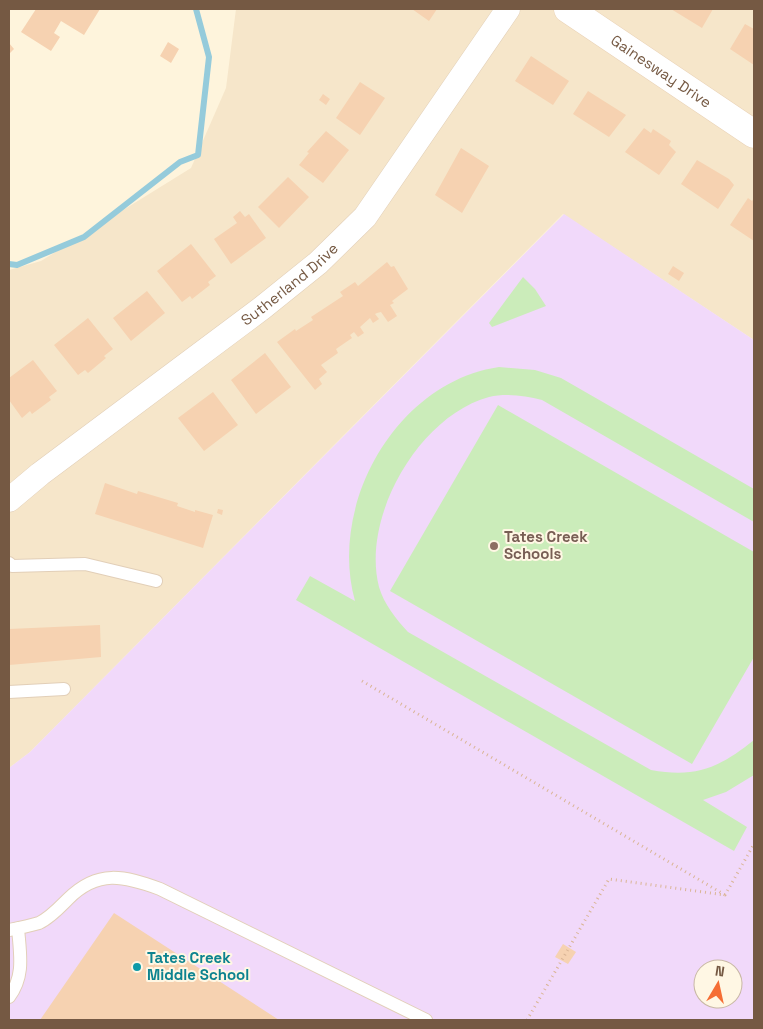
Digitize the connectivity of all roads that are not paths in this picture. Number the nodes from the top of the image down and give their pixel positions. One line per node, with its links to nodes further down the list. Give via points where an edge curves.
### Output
1 (508, 9): 4 (street, Sutherland Drive, via 365,218 344,240 262,308)
2 (568, 9): 3 (street, Gainesway Drive)
3 (754, 134)
4 (9, 500)
5 (9, 563): 6 (lane, via 12,566 85,564)
6 (156, 580)
7 (64, 689): 8 (lane)
8 (9, 692)
9 (14, 929): 10 (lane, via 21,974); 11 (lane, via 40,922 79,888 94,880 112,877 135,880 160,889)
10 (9, 997)
11 (426, 1020)

